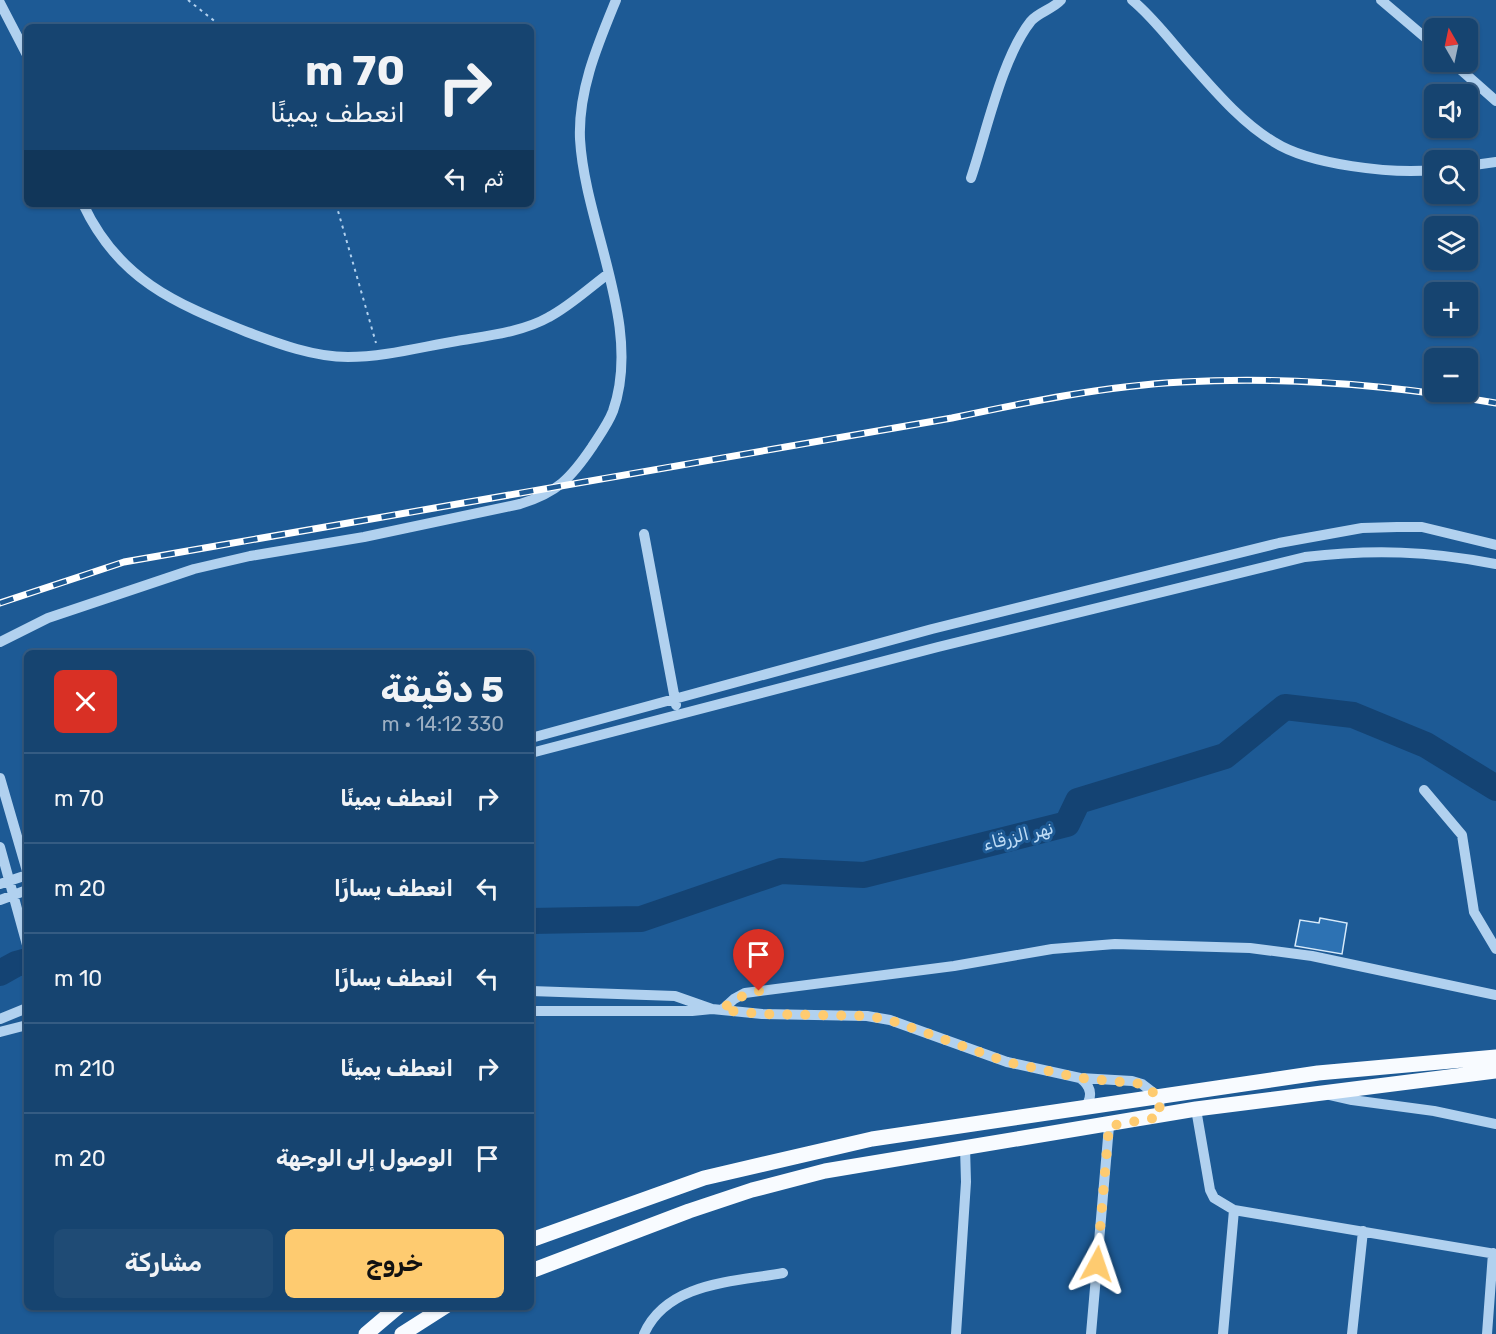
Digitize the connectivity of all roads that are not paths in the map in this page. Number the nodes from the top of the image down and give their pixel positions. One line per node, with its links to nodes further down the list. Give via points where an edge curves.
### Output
1 (616, 0): 15 (street, via 586,80 580,115 584,176)
2 (1061, 0): 13 (street, via 1033,18 1024,30 1003,79)
3 (1132, 0): 12 (street, via 1216,92 1275,143 1338,163)
4 (1381, 0): 6 (street)
5 (0, 3): 7 (street)
6 (1424, 37)
7 (24, 49)
8 (1463, 72): 9 (street)
9 (1496, 101)
10 (1496, 162): 11 (street)
11 (1478, 164)
12 (1424, 171)
13 (971, 178)
14 (84, 207): 15 (street, via 97,232 124,264 185,308 274,342 348,357 486,336 548,318)
15 (608, 274): 20 (street, via 619,329 621,366 612,413 564,484 545,496 364,537 194,569 57,615)
16 (644, 534): 22 (street)
17 (1496, 545): 19 (street, via 1422,528 1362,528 1279,543)
18 (1496, 564): 21 (street, via 1406,551 1351,551 1305,557)
19 (932, 629): 21 (street); 22 (street)
20 (0, 642)
21 (938, 647): 23 (street)
22 (674, 700): 23 (street); 24 (street)
23 (678, 714): 25 (street)
24 (534, 737)
25 (534, 752)
26 (0, 778): 28 (street)
27 (1424, 790): 38 (street, via 1462,835 1474,912)
28 (16, 832): 29 (street); 31 (street)
29 (24, 839)
30 (0, 847): 33 (street)
31 (24, 862)
32 (24, 874): 33 (street)
33 (4, 882): 35 (street)
34 (24, 891): 35 (street)
35 (12, 895): 36 (street); 37 (street)
36 (0, 900)
37 (24, 934)
38 (1496, 949)
39 (534, 991): 42 (street, via 675,996)
40 (1496, 995): 42 (street, via 1312,956 1250,948 1115,944 1052,949 745,993)
41 (24, 1009): 44 (street)
42 (717, 1010): 43 (street); 50 (street, via 890,1020 1007,1062)
43 (534, 1011)
44 (0, 1019)
45 (24, 1026): 46 (street)
46 (0, 1032)
47 (1496, 1057): 49 (main road)
48 (1496, 1071): 51 (main road)
49 (1318, 1073): 51 (main road); 52 (main road)
50 (1080, 1078): 52 (street, via 1132,1081); 53 (street, via 1086,1082 1091,1096)
51 (1321, 1092): 54 (main road); 56 (street)
52 (1159, 1097): 53 (main road); 55 (street)
53 (1084, 1109): 61 (main road, via 816,1150 704,1178)
54 (1196, 1109): 55 (main road); 59 (street, via 1210,1190 1214,1198)
55 (1160, 1117): 57 (main road)
56 (1496, 1124)
57 (1109, 1126): 58 (main road); 71 (street)
58 (965, 1147): 63 (main road, via 825,1171 752,1190); 70 (street)
59 (1234, 1210): 60 (street); 72 (street)
60 (1363, 1231): 62 (street); 73 (street)
61 (534, 1239)
62 (1494, 1254): 74 (street)
63 (534, 1270)
64 (783, 1273): 69 (street, via 695,1290 672,1299 658,1310)
65 (394, 1310): 67 (main road)
66 (440, 1310): 68 (main road)
67 (366, 1334)
68 (402, 1334)
69 (644, 1334)
70 (956, 1334)
71 (1091, 1334)
72 (1223, 1334)
73 (1352, 1334)
74 (1487, 1334)

